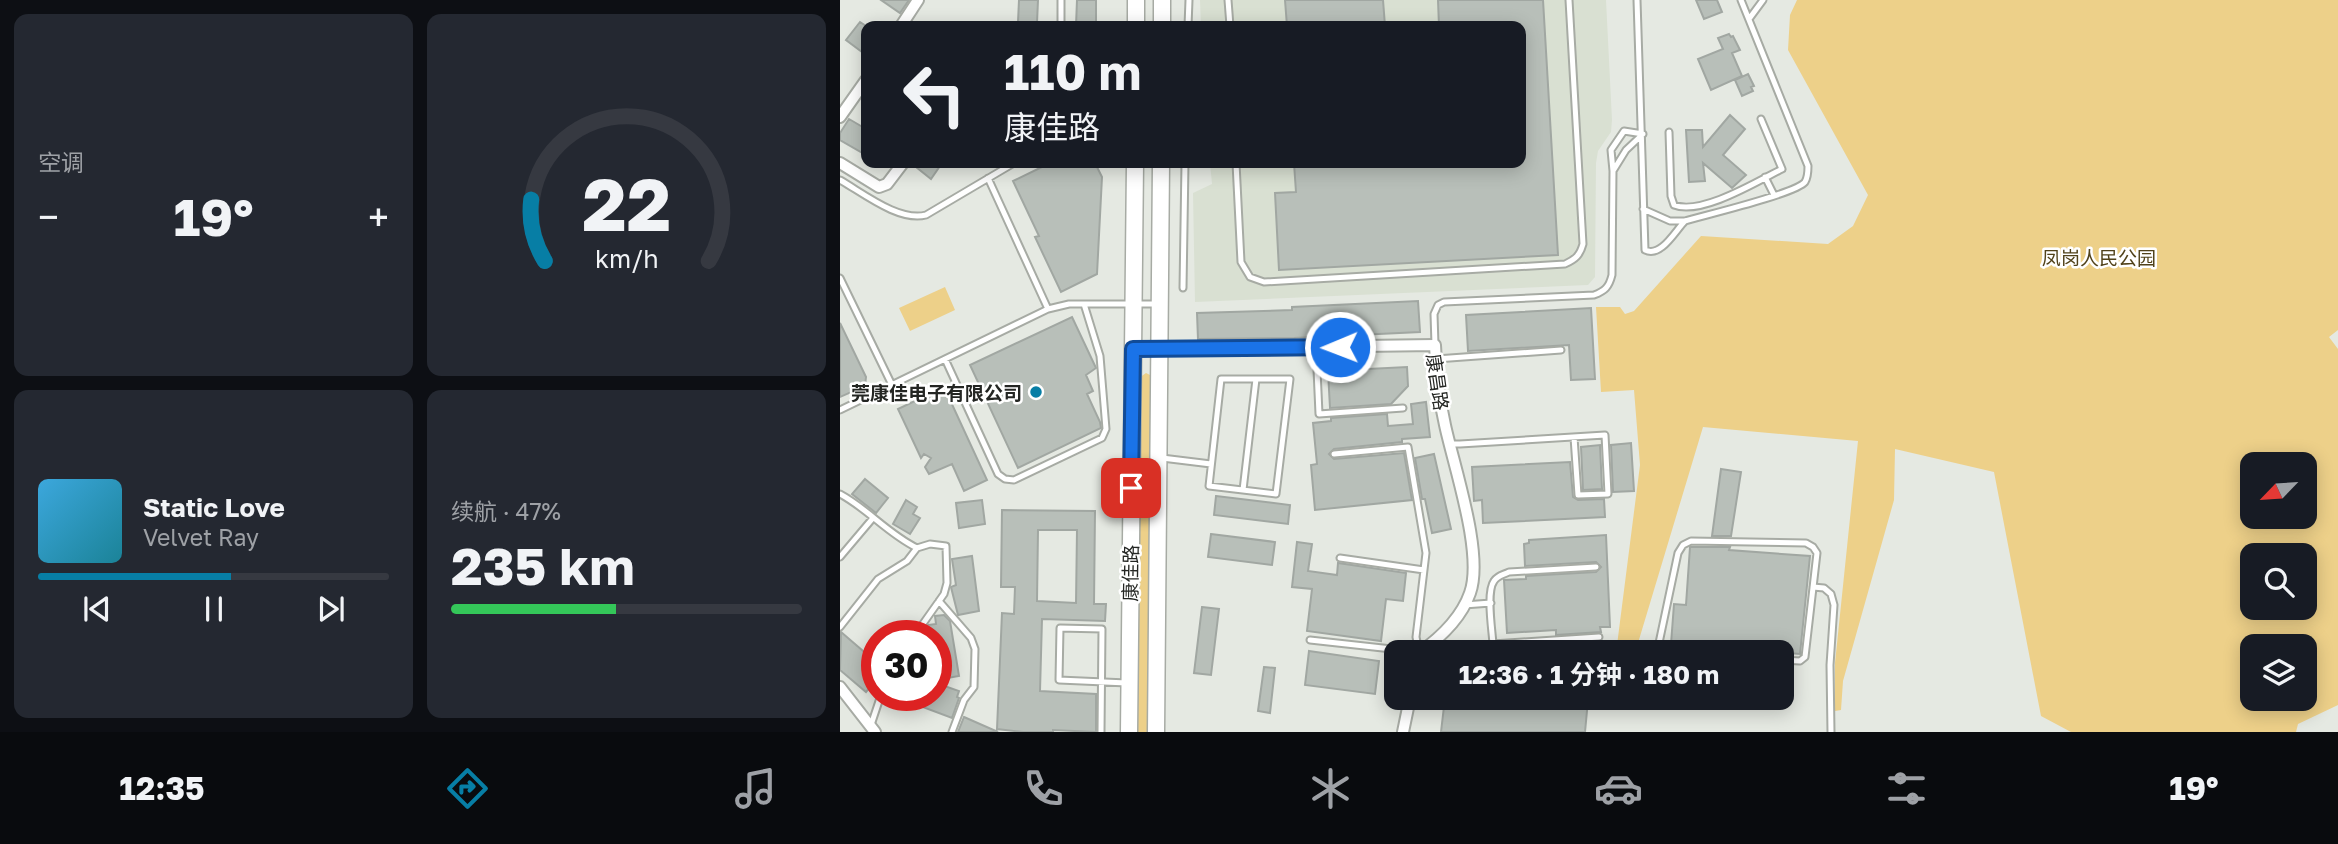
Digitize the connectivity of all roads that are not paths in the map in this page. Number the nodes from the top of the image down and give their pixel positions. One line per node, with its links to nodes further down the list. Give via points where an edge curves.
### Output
1 (918, 0): 12 (street)
2 (1061, 0): 13 (lane)
3 (1136, 0): 14 (street)
4 (1162, 0): 15 (street)
5 (1189, 0): 16 (lane)
6 (1228, 0): 17 (lane)
7 (1569, 0): 29 (lane, via 1583,244 1574,260 1264,282 1250,277 1241,262)
8 (1637, 0): 22 (lane)
9 (1741, 0): 11 (lane)
10 (1763, 0): 11 (lane)
11 (1749, 19): 34 (lane, via 1808,166 1805,182)
12 (904, 21)
13 (1061, 21)
14 (1136, 21)
15 (1162, 21)
16 (1188, 21)
17 (1230, 21)
18 (861, 87): 19 (street)
19 (840, 117)
20 (1761, 119): 31 (lane, via 1782,169)
21 (1669, 132): 31 (lane, via 1674,205 1683,209 1736,195)
22 (1643, 134): 30 (lane); 30 (lane, via 1624,131 1611,150); 35 (lane)
23 (840, 163): 24 (street, via 879,187)
24 (899, 168)
25 (1005, 168): 32 (lane)
26 (1135, 168): 40 (street, 康佳路)
27 (1161, 168): 41 (street, 康佳路)
28 (1185, 168): 38 (lane)
29 (1236, 168)
30 (1613, 171): 43 (lane, via 1612,275 1604,292 1444,302 1434,314)
31 (1765, 177): 34 (lane)
32 (988, 178): 33 (lane, via 917,217 898,213); 42 (lane)
33 (840, 180)
34 (1774, 195): 36 (lane)
35 (1643, 209): 36 (lane, via 1670,221); 36 (lane, via 1645,250 1650,253 1658,251)
36 (1685, 220)
37 (840, 278): 51 (lane)
38 (1182, 288)
39 (1084, 304): 40 (lane); 42 (lane); 48 (lane, via 1100,356 1106,429 1102,438 1014,480 998,474)
40 (1133, 304): 41 (lane); 45 (street, 康佳路)
41 (1160, 304): 46 (street, 康佳路)
42 (1048, 309): 48 (lane)
43 (1435, 345): 44 (street, 康昌路); 49 (street, 康昌路)
44 (1316, 347): 46 (street, 康昌路); 52 (lane, via 1319,414)
45 (1133, 349): 46 (street, 康昌路); 81 (street, 康佳路)
46 (1159, 350): 57 (street, 康佳路)
47 (1561, 350): 49 (lane)
48 (945, 359): 51 (lane)
49 (1436, 359): 55 (street, 康昌路)
50 (1256, 379): 58 (lane, via 1221,379); 59 (lane); 59 (lane, via 1290,379 1276,494)
51 (892, 385): 53 (lane)
52 (1403, 408)
53 (840, 410)
54 (1574, 437): 54 (lane, via 1578,495 1608,494 1605,435); 55 (lane)
55 (1450, 444): 70 (street, 康昌路, via 1474,552 1473,579)
56 (1334, 454): 66 (lane, via 1408,447 1426,553)
57 (1158, 458): 58 (lane); 89 (street, 康佳路)
58 (1211, 464): 59 (lane, via 1209,486)
59 (1243, 490)
60 (840, 494): 61 (lane)
61 (873, 518): 62 (lane); 63 (lane)
62 (917, 548): 68 (lane, via 946,546 947,583); 72 (lane, via 907,561 878,579)
63 (840, 557)
64 (1340, 558): 66 (lane)
65 (1596, 567): 69 (lane, via 1509,572 1492,583)
66 (1424, 570): 75 (lane)
67 (1813, 587): 77 (lane, via 1816,553 1806,544 1691,541 1678,553); 79 (lane, via 1805,657); 91 (lane, via 1831,594 1834,605)
68 (939, 601): 71 (lane); 86 (lane, via 975,649 974,687)
69 (1491, 603): 70 (lane); 73 (lane, via 1493,644)
70 (1464, 605): 76 (street, 康昌路)
71 (926, 620)
72 (840, 627)
73 (1599, 637)
74 (1310, 640): 78 (lane)
75 (1417, 640)
76 (1436, 640)
77 (1660, 640)
78 (1384, 649)
79 (1794, 661)
80 (1101, 682): 80 (lane, via 1102,629 1059,628 1059,680); 81 (lane); 87 (lane)
81 (1129, 683): 88 (street, 康佳路)
82 (840, 687): 85 (street)
83 (1408, 710): 90 (street)
84 (877, 711): 85 (lane)
85 (873, 729)
86 (952, 732)
87 (1101, 732)
88 (1129, 732)
89 (1156, 732)
90 (1403, 732)
91 (1831, 732)

